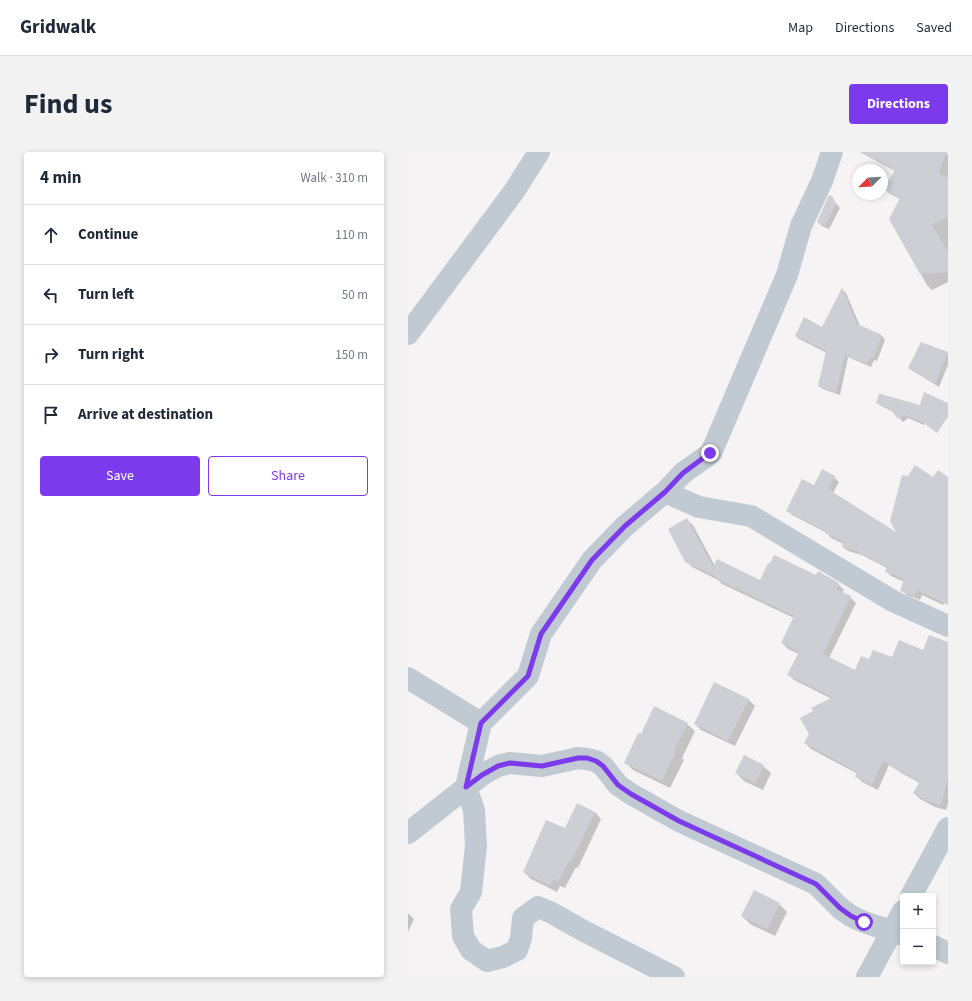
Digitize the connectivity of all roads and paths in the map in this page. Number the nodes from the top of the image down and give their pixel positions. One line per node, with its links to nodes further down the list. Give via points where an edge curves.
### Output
1 (539, 152): 3 (street, via 515,190)
2 (832, 152): 4 (street, via 801,226 787,275 710,453 683,473)
3 (408, 334)
4 (665, 492): 5 (street, via 699,507 751,516 893,601); 7 (street, via 625,526 592,560 541,634 528,676)
5 (948, 626)
6 (408, 678): 7 (street)
7 (481, 723): 8 (street)
8 (466, 787): 10 (street); 13 (street, via 504,764 542,766 578,758 596,761 618,785 631,794 679,821 816,884 851,916); 16 (street, via 474,810 476,846 471,892 461,909 463,936 470,950 487,962 517,950 523,918 538,907)
9 (948, 828): 11 (street)
10 (408, 833)
11 (913, 893)
12 (900, 922): 13 (street)
13 (897, 933): 17 (street)
14 (936, 947): 15 (street)
15 (948, 953)
16 (674, 977)
17 (867, 977)

